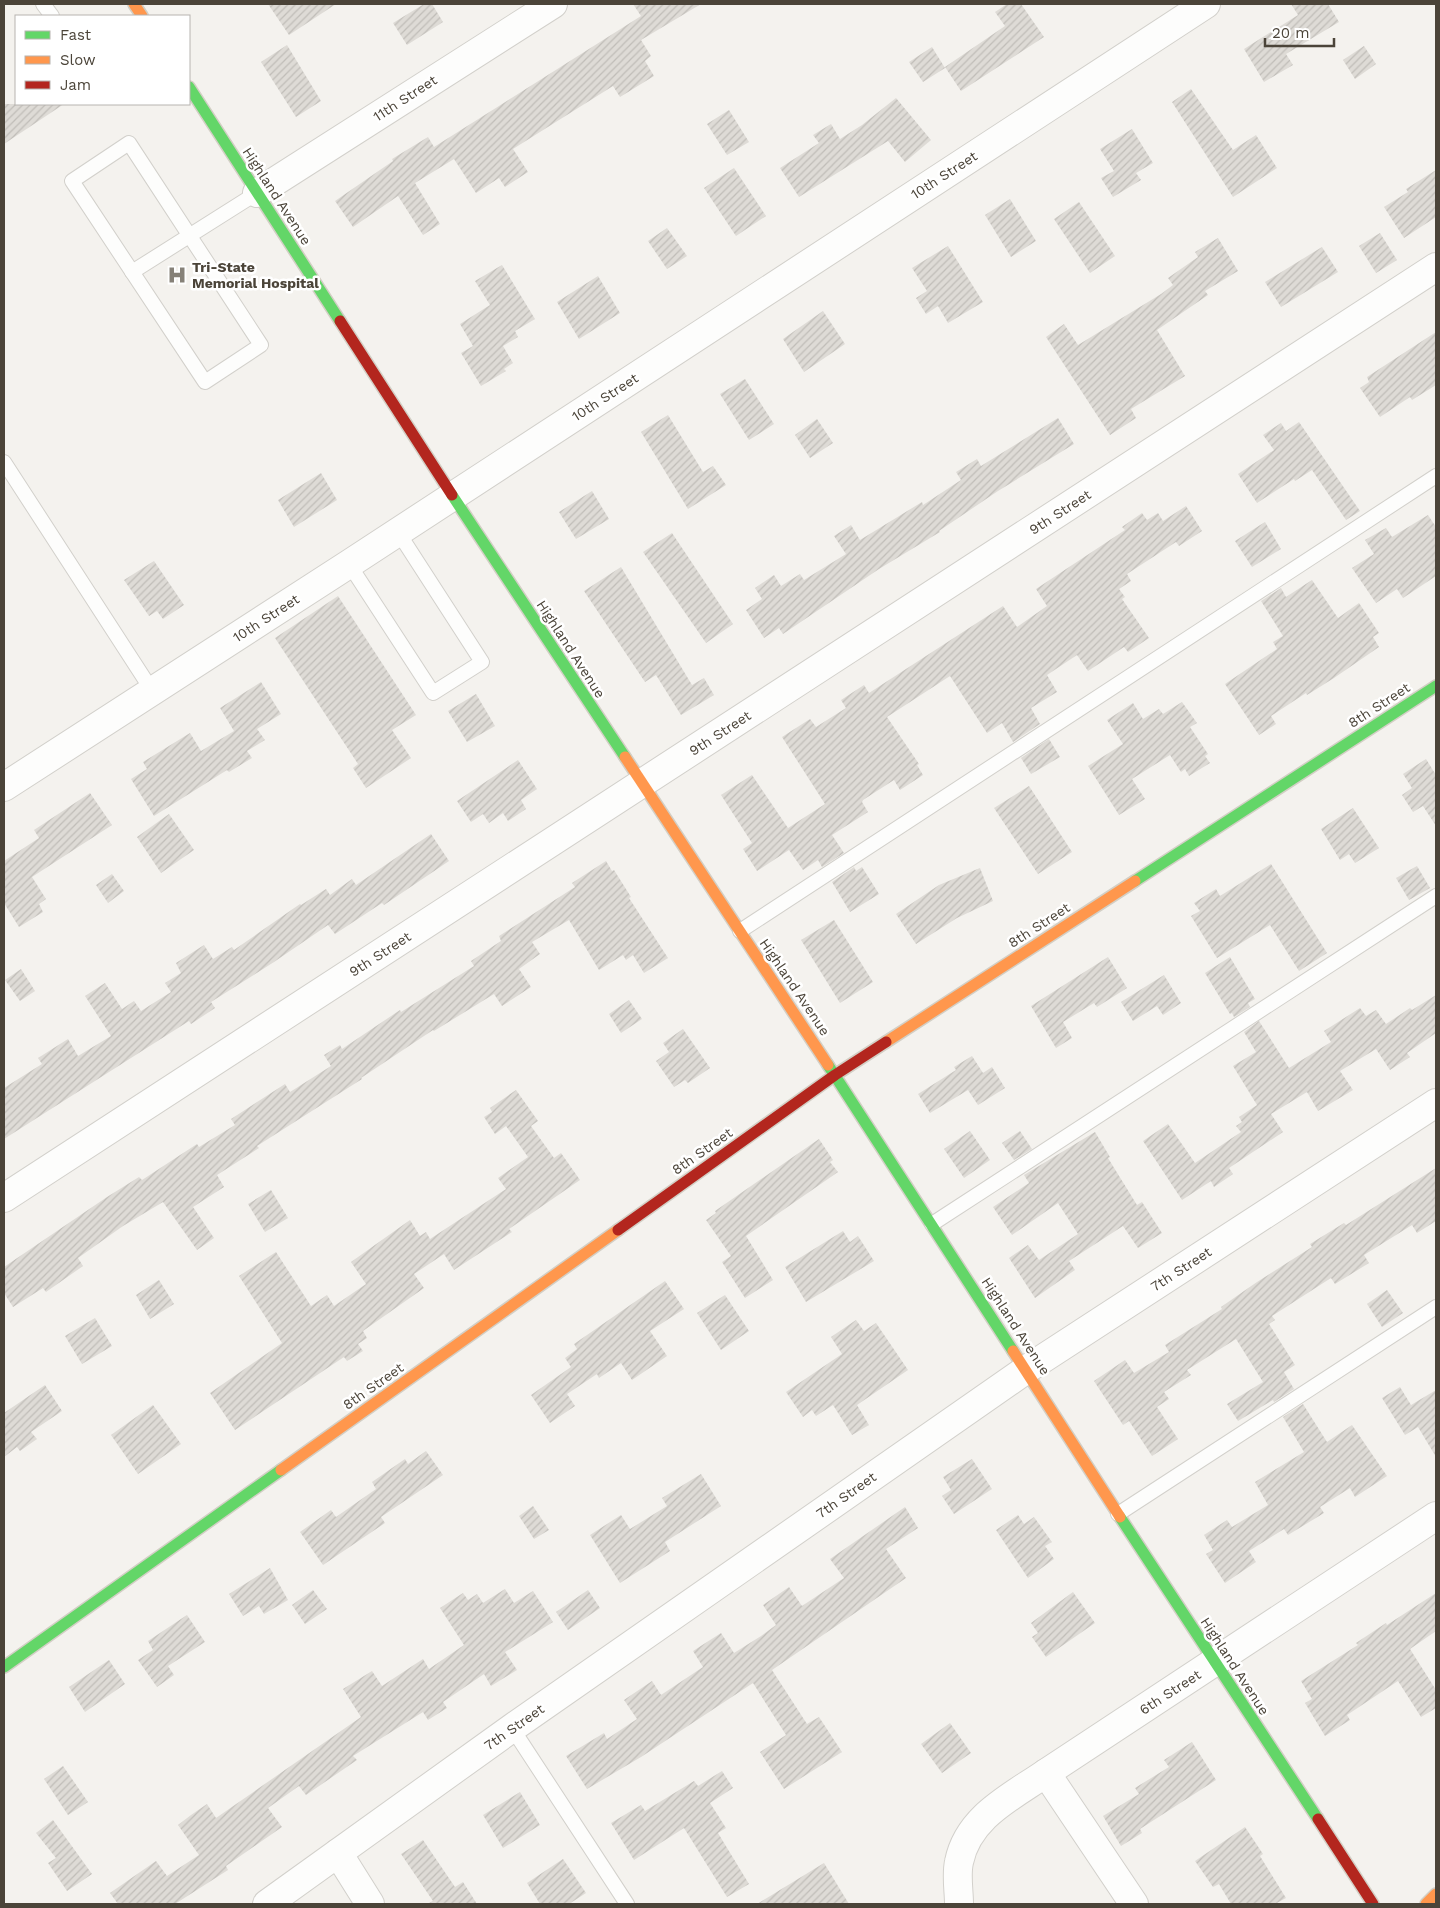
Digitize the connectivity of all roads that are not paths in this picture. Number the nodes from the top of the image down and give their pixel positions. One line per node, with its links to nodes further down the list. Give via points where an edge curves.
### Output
1 (43, 4): 5 (lane)
2 (134, 4): 6 (main road)
3 (554, 4): 8 (street, 11th Street)
4 (1206, 4): 14 (street, 10th Street)
5 (51, 15)
6 (141, 15)
7 (190, 90): 8 (main road, Highland Avenue)
8 (257, 193): 9 (lane); 14 (main road, Highland Avenue)
9 (190, 235): 11 (lane); 11 (lane, via 129,143 72,181); 11 (lane, via 261,345 205,382)
10 (1436, 267): 19 (street, 9th Street)
11 (132, 272)
12 (4, 462): 18 (lane)
13 (1436, 476): 22 (lane)
14 (453, 496): 15 (street, 10th Street); 19 (main road, Highland Avenue)
15 (398, 532): 16 (street, 10th Street); 16 (lane, via 482,662 432,693)
16 (350, 564): 18 (street, 10th Street)
17 (1436, 686): 23 (main road, 8th Street)
18 (153, 692): 20 (street, 10th Street)
19 (642, 784): 22 (main road, Highland Avenue); 25 (street, 9th Street)
20 (4, 787)
21 (1436, 896): 26 (lane)
22 (740, 931): 23 (main road, Highland Avenue)
23 (835, 1075): 26 (main road, Highland Avenue); 32 (main road, 8th Street)
24 (1436, 1103): 28 (street, 7th Street)
25 (4, 1198)
26 (932, 1224): 28 (main road, Highland Avenue)
27 (1436, 1307): 29 (lane)
28 (1027, 1369): 29 (main road, Highland Avenue); 33 (street, 7th Street)
29 (1118, 1514): 31 (main road, Highland Avenue)
30 (1436, 1516): 31 (street, 6th Street)
31 (1214, 1662): 34 (street, 6th Street); 42 (main road, Highland Avenue)
32 (4, 1667)
33 (512, 1728): 35 (street, 7th Street); 39 (lane)
34 (1046, 1773): 40 (street, 6th Street, via 985,1815 968,1834 958,1862); 41 (street)
35 (338, 1853): 37 (street, 7th Street); 38 (street)
36 (1436, 1894): 43 (main road)
37 (267, 1904)
38 (370, 1904)
39 (627, 1904)
40 (958, 1904)
41 (1134, 1904)
42 (1373, 1904)
43 (1426, 1904)

